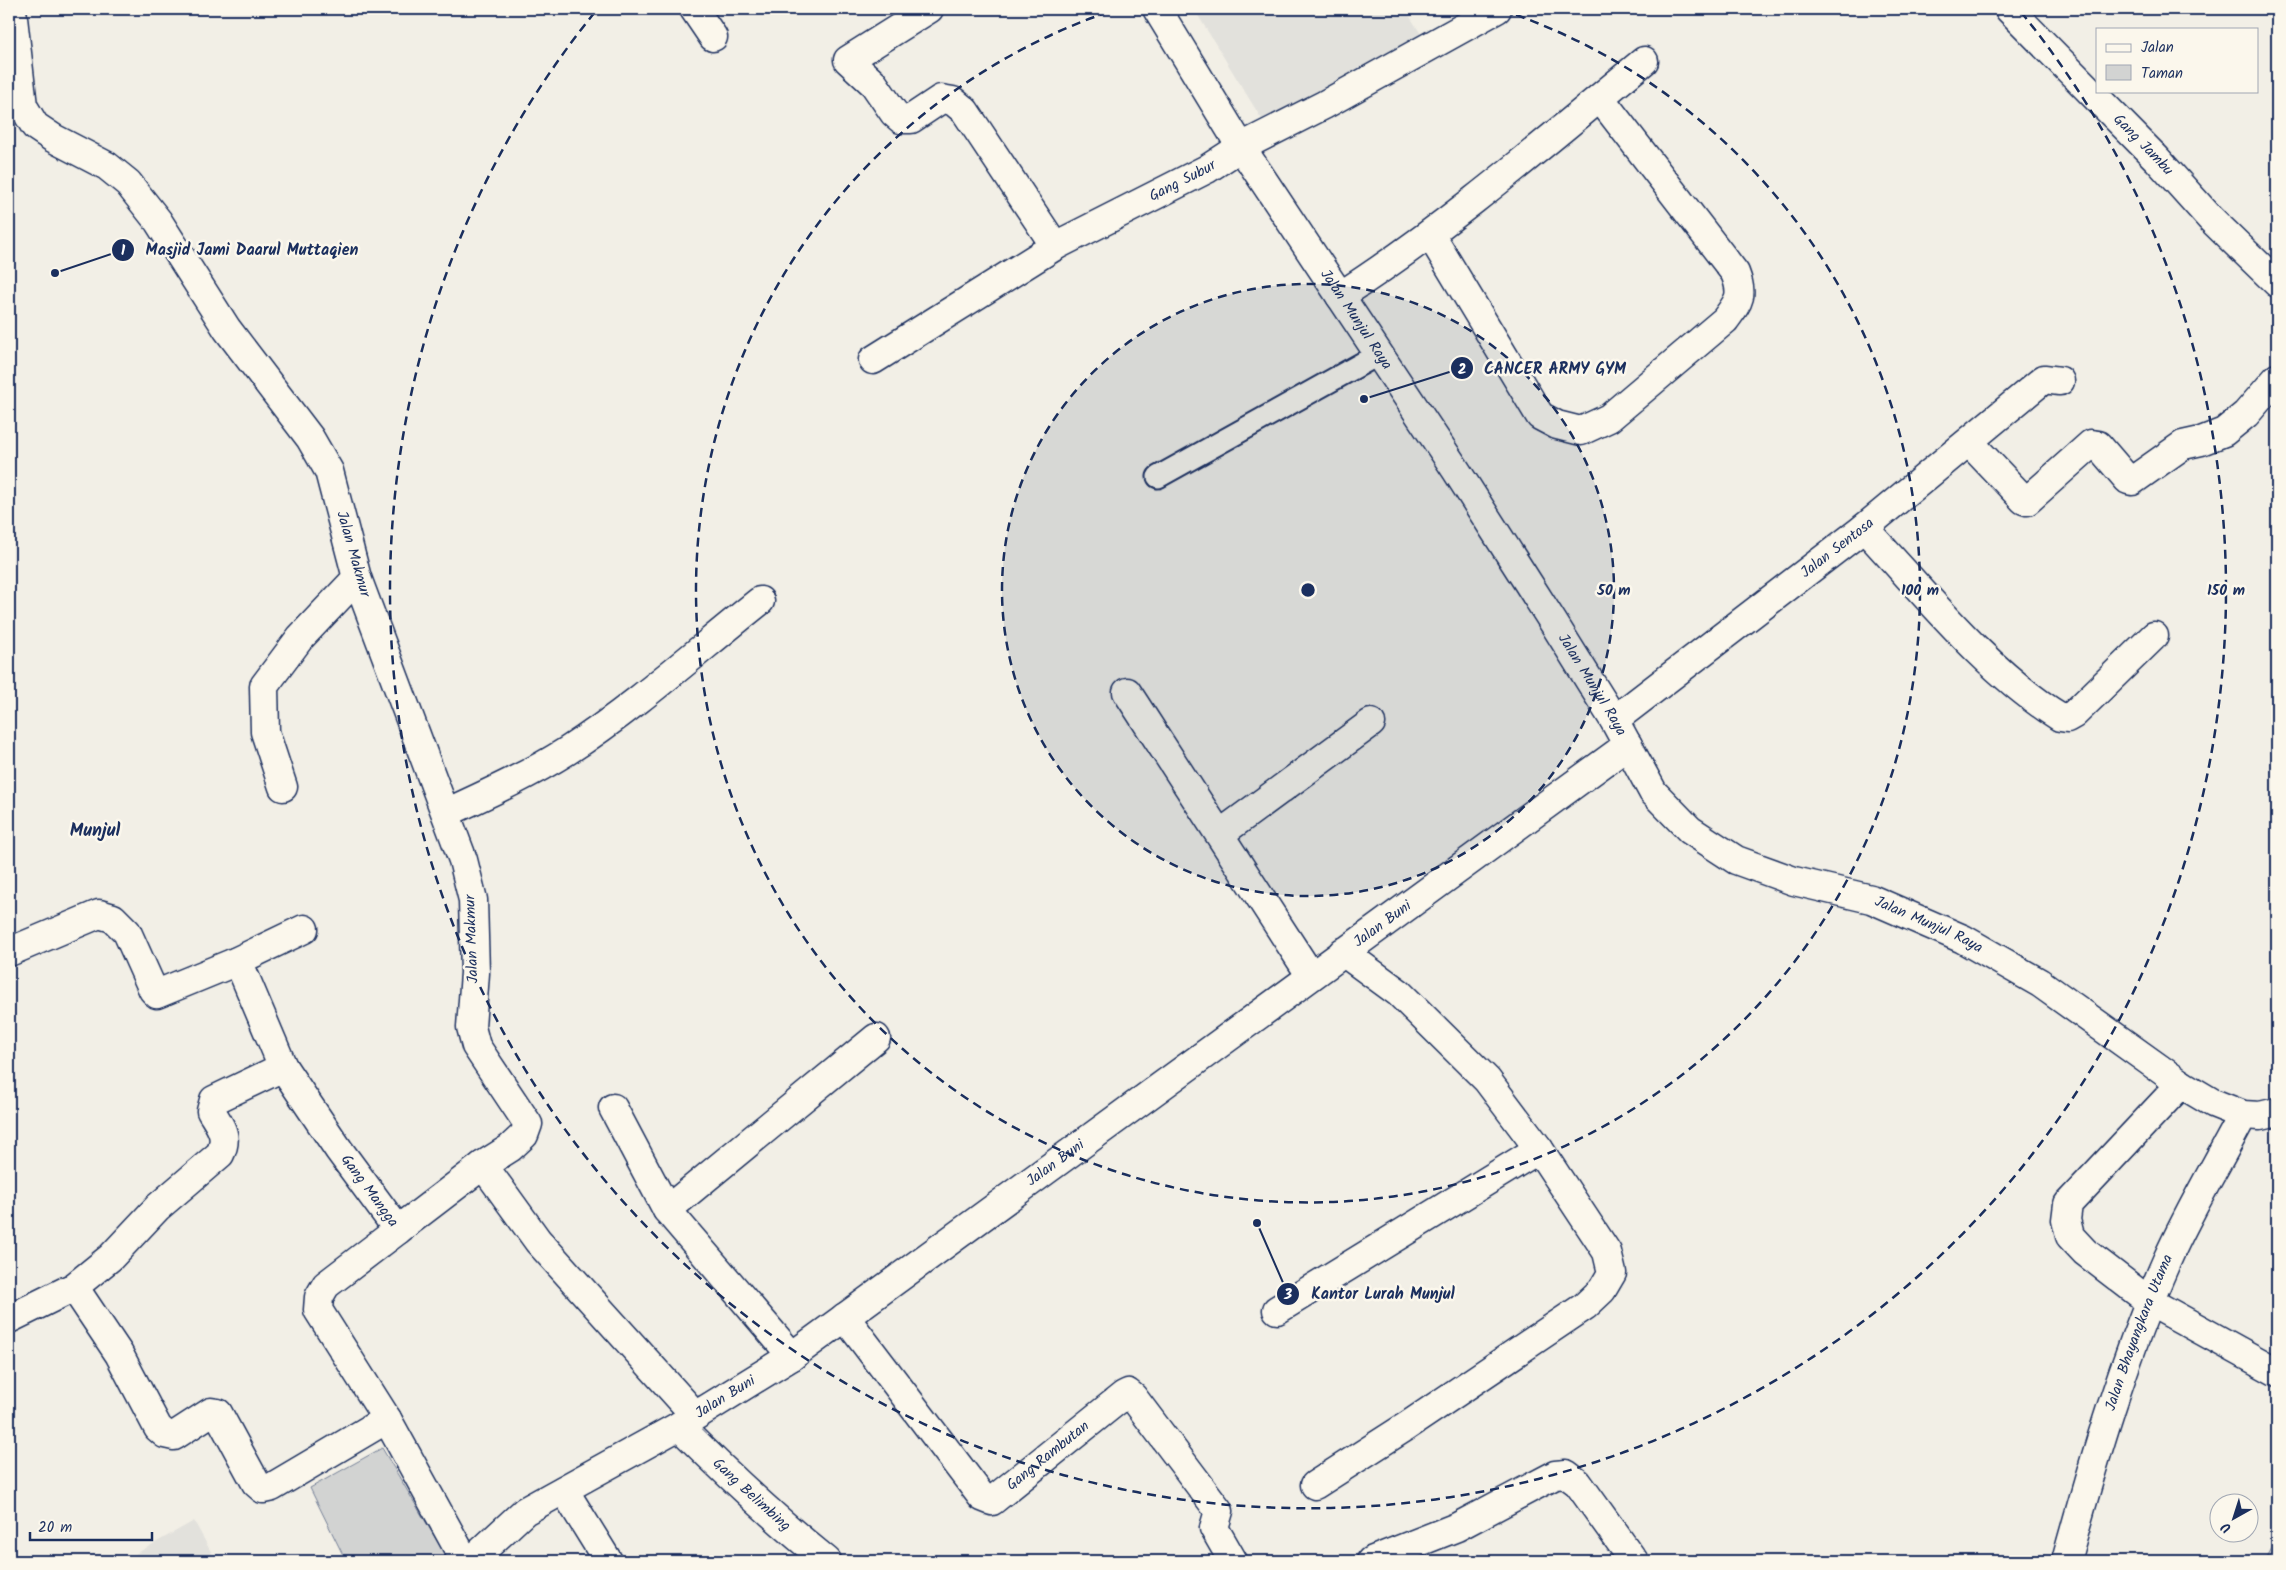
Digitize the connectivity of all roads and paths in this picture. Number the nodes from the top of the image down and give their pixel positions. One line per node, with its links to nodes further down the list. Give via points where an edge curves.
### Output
1 (12, 9): 22 (street, Jalan Makmur, via 23,106 35,126 107,166 128,184 158,221 227,330 280,396 329,471)
2 (694, 9): 7 (street)
3 (929, 9): 12 (street, via 848,60 874,84 902,119 911,119 941,99 953,101 965,111)
4 (1157, 9): 10 (street, Jalan Munjul Raya)
5 (2009, 9): 13 (street, Gang Jambu)
6 (1491, 10): 10 (street, Gang Subur, via 1324,105)
7 (713, 37)
8 (1644, 61): 9 (street)
9 (1600, 98): 11 (street); 11 (street, via 1735,273 1741,288 1737,304 1725,320 1609,418 1581,430 1557,425 1540,416)
10 (1241, 147): 12 (street, Gang Subur, via 1207,169); 14 (street, Jalan Munjul Raya)
11 (1430, 234): 14 (street)
12 (1055, 246): 16 (street, Gang Subur)
13 (2277, 283)
14 (1340, 296): 15 (street, Jalan Munjul Raya)
15 (1379, 354): 20 (lane); 26 (street, Jalan Munjul Raya)
16 (872, 360)
17 (2277, 378): 19 (street, via 2246,414 2224,432 2183,445 2132,481 2098,445 2091,444 2027,501)
18 (2060, 381): 19 (street, Jalan Sentosa, via 2044,379)
19 (1969, 442): 21 (street, Jalan Sentosa)
20 (1158, 477)
21 (1864, 528): 24 (street, via 1985,657 2020,690 2060,717 2074,714); 26 (street, Jalan Sentosa)
22 (357, 578): 29 (street, via 300,638 264,686 265,732); 30 (street, Jalan Makmur)
23 (760, 601): 30 (street, via 568,750 510,784)
24 (2154, 636)
25 (1127, 692): 31 (street)
26 (1614, 720): 28 (street, Jalan Munjul Raya)
27 (1371, 723): 31 (street)
28 (1628, 745): 34 (street, Jalan Buni); 39 (street, Jalan Munjul Raya, via 1654,792 1690,830 1736,860 1794,881 1871,899 1962,939 2040,984)
29 (283, 787)
30 (446, 813): 44 (street, Jalan Makmur, via 473,900 475,973 471,1027 476,1046 528,1124 524,1135 510,1148)
31 (1220, 834): 36 (street)
32 (304, 929): 35 (street)
33 (9, 952): 35 (street, via 99,914 112,918 127,932 157,994)
34 (1343, 952): 36 (street, Jalan Buni); 43 (street, via 1399,994 1445,1037 1487,1080)
35 (235, 962): 38 (street, Gang Mangga, via 241,967)
36 (1311, 976): 50 (street, Jalan Buni)
37 (876, 1038): 45 (street)
38 (283, 1067): 46 (street, Gang Mangga); 47 (street, via 214,1100 211,1111 224,1134 220,1154 158,1207 111,1257)
39 (2181, 1084): 42 (street, Jalan Munjul Raya, via 2213,1103); 48 (street, via 2068,1204 2066,1220 2070,1236 2084,1252)
40 (614, 1108): 45 (street)
41 (2277, 1112): 42 (street)
42 (2243, 1115): 48 (street, Jalan Bhayangkara Utama, via 2168,1258)
43 (1538, 1149): 49 (street); 56 (street, via 1607,1252 1612,1273 1602,1290 1585,1306 1515,1354)
44 (483, 1165): 46 (street, Gang Mangga); 55 (street, via 538,1241)
45 (667, 1210): 52 (street)
46 (398, 1230): 54 (street, via 326,1285 319,1297 318,1310)
47 (74, 1287): 51 (street); 54 (street, via 119,1354 158,1428 174,1436 211,1412 218,1413 256,1483 263,1489 272,1487)
48 (2150, 1302): 53 (street); 65 (street, Jalan Bhayangkara Utama, via 2110,1408)
49 (1277, 1310)
50 (845, 1317): 52 (street, Jalan Buni); 62 (street, Gang Rambutan, via 987,1501 992,1501 1128,1393 1219,1512 1214,1530)
51 (9, 1319)
52 (792, 1356): 55 (street, Jalan Buni)
53 (2277, 1372)
54 (387, 1419): 58 (street)
55 (687, 1420): 57 (street, Jalan Buni); 61 (street, Gang Belimbing, via 727,1474)
56 (1315, 1484)
57 (564, 1490): 59 (street, Jalan Buni, via 525,1510); 60 (street)
58 (465, 1561)
59 (471, 1561)
60 (608, 1561)
61 (827, 1561)
62 (1233, 1561)
63 (1371, 1561): 64 (street, via 1456,1527 1554,1475 1566,1474 1578,1483)
64 (1634, 1561)
65 (2066, 1561)

